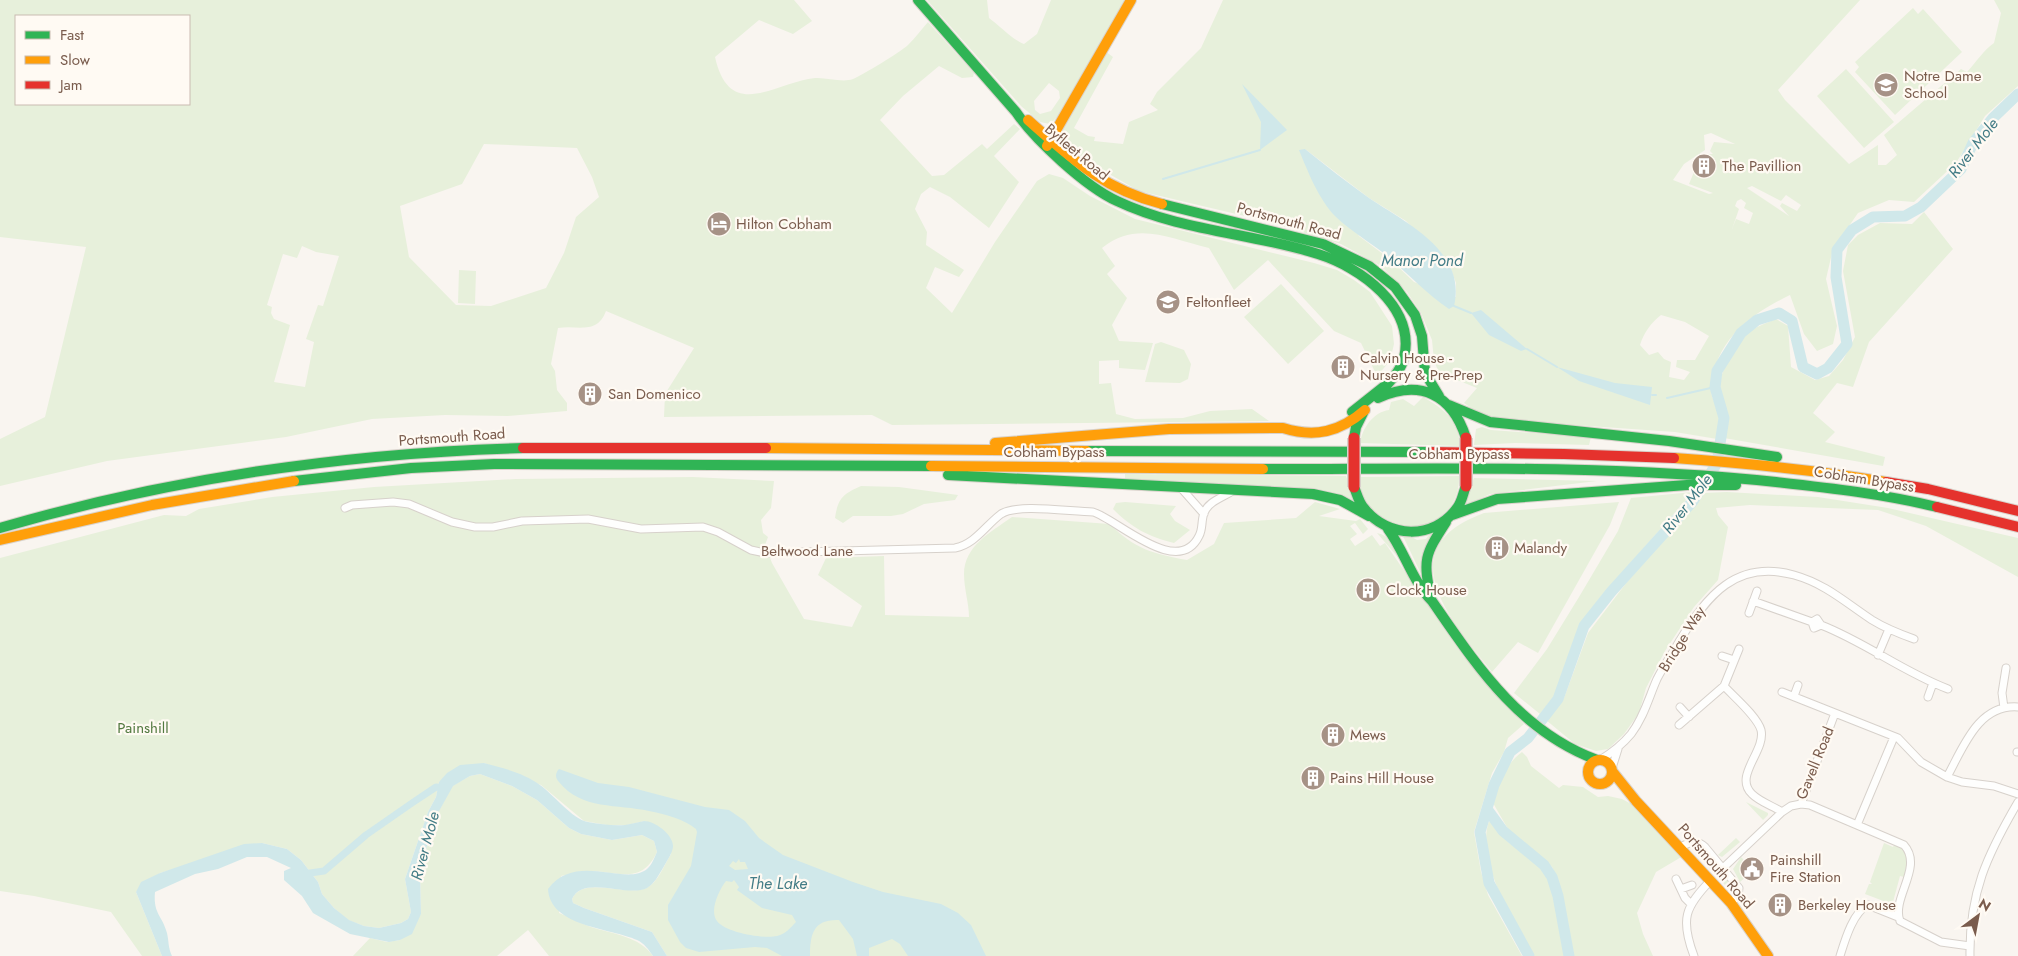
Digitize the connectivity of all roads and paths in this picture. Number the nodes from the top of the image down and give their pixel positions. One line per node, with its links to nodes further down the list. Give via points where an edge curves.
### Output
1 (918, 0): 3 (main road, Byfleet Road, via 982,76)
2 (1131, 0): 3 (main road)
3 (1051, 144): 4 (main road, Byfleet Road, via 1104,182); 5 (main road, Byfleet Road, via 1083,181 1116,201 1152,215)
4 (1135, 197): 7 (main road, Portsmouth Road, via 1323,244 1370,266 1400,293 1412,310 1421,331 1424,373)
5 (1213, 230): 6 (main road, Portsmouth Road, via 1323,256 1353,270 1374,286 1392,304 1404,335 1404,358)
6 (1386, 385): 8 (main road, Portsmouth Road); 11 (main road, via 1348,416 1335,422)
7 (1439, 396): 8 (main road, via 1406,389); 9 (main road)
8 (1377, 398): 10 (main road)
9 (1449, 405): 13 (main road, via 1490,422 1690,444); 22 (main road, bridge, via 1462,423 1466,438 1466,486)
10 (1365, 410): 11 (main road, via 1336,429 1291,431); 21 (main road, bridge, via 1354,438 1354,487)
11 (1282, 428): 12 (main road, via 1169,429)
12 (913, 450): 13 (main road, Cobham Bypass, via 1512,452); 24 (main road, Portsmouth Road, via 598,447 453,450 304,464 210,478 102,501)
13 (1750, 457): 19 (main road, Cobham Bypass, via 1902,484)
14 (894, 466): 15 (main road, Cobham Bypass, via 1491,469 1679,473); 16 (main road, via 935,474); 26 (main road, Portsmouth Road, via 569,464 412,468 311,478 171,501)
15 (1744, 481): 22 (main road, via 1497,499); 23 (main road, Cobham Bypass, via 1806,485 1889,497)
16 (1181, 488): 17 (main road); 20 (street)
17 (1235, 490): 20 (street, via 1212,502); 21 (main road, via 1324,495)
18 (345, 508): 20 (street, Beltwood Lane, via 378,503 409,504 452,522 475,527 522,521 588,519 641,529 703,528 765,553 955,548 967,544 1001,514 1015,509 1093,512 1146,544 1178,550 1197,540)
19 (2018, 511)
20 (1204, 514)
21 (1370, 516): 25 (main road)
22 (1449, 518): 25 (main road, via 1419,532); 28 (main road, via 1431,546 1426,561)
23 (2018, 527)
24 (0, 528)
25 (1388, 529): 28 (main road, via 1422,591)
26 (0, 540)
27 (1757, 591): 29 (street)
28 (1432, 601): 53 (main road, via 1480,671 1518,711)
29 (1753, 601): 30 (street); 34 (street, via 1812,622 1817,619 1821,625)
30 (1749, 613)
31 (1889, 629): 32 (street, Bridge Way); 34 (street); 52 (street, Bridge Way, via 1830,590 1799,576 1763,572 1732,581 1713,594 1697,613 1659,675 1640,721)
32 (1914, 639)
33 (1739, 649): 36 (street)
34 (1878, 655): 38 (street)
35 (1722, 656): 36 (street)
36 (1734, 660): 40 (street)
37 (2006, 668): 47 (street, via 2002,693)
38 (1933, 683): 41 (street); 44 (street)
39 (1798, 685): 43 (street)
40 (1724, 686): 49 (street); 63 (street, via 1754,719 1761,732 1760,744 1747,775 1748,790)
41 (1948, 688)
42 (1782, 692): 43 (street)
43 (1794, 696): 48 (street)
44 (1928, 697)
45 (1680, 707): 49 (street)
46 (2018, 707): 47 (street)
47 (2004, 708): 57 (street, via 1992,712 1978,724)
48 (1835, 713): 51 (street); 62 (street, Gavell Road)
49 (1689, 716): 50 (street)
50 (1679, 726)
51 (1894, 737): 57 (street, via 1928,766); 64 (street)
52 (1618, 749): 54 (street, Bridge Way); 55 (street, Bridge Way)
53 (1570, 750): 54 (main road); 56 (main road)
54 (1598, 760): 55 (main road, via 1608,763); 56 (main road)
55 (1612, 770): 58 (main road, via 1609,780); 60 (main road, Portsmouth Road)
56 (1588, 772): 58 (main road, via 1592,780)
57 (1947, 777): 59 (street)
58 (1604, 783): 60 (main road, Portsmouth Road)
59 (2018, 794)
60 (1636, 801): 65 (main road, Portsmouth Road)
61 (2018, 802): 74 (street, via 1994,844 1978,884 1971,916)
62 (1801, 804): 63 (street, Gavell Road); 64 (street)
63 (1782, 812): 66 (street, Gavell Road)
64 (1857, 825): 73 (street, via 1901,842 1909,852 1910,864)
65 (1681, 847): 66 (street, via 1700,843); 68 (main road, Portsmouth Road)
66 (1723, 868): 72 (street, via 1739,888 1738,896)
67 (1676, 879): 70 (street)
68 (1711, 880): 71 (street); 72 (main road, Portsmouth Road)
69 (1692, 884): 70 (street)
70 (1681, 889): 71 (street)
71 (1690, 903): 75 (street, via 1686,927)
72 (1731, 903): 76 (main road, Portsmouth Road)
73 (1898, 917): 74 (street, via 1904,925 1936,940); 77 (street, via 1868,905 1860,909)
74 (1970, 946): 78 (street)
75 (1694, 956)
76 (1768, 956)
77 (1840, 956)
78 (1970, 956)

